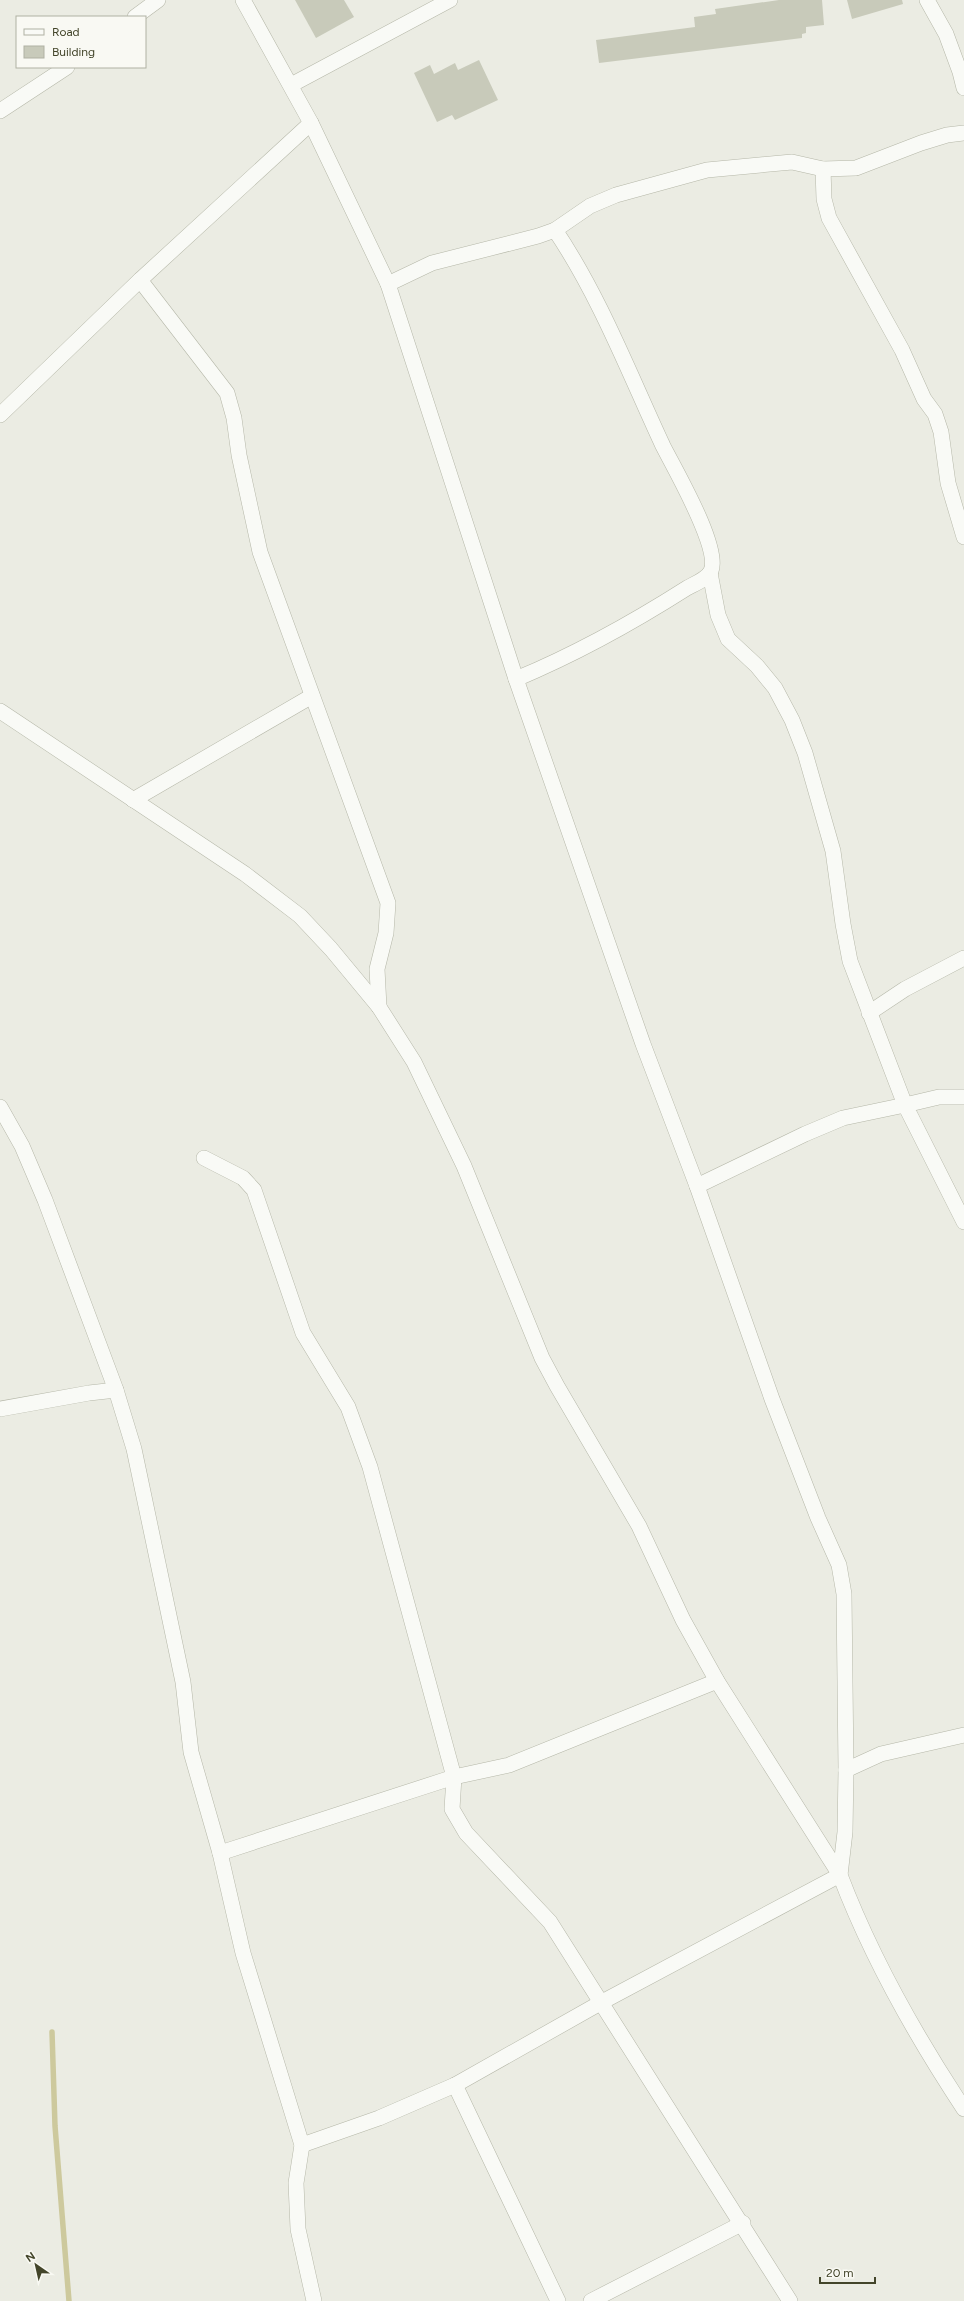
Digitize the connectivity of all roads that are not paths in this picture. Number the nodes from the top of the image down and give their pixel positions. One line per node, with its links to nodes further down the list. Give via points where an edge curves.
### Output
1 (158, 0): 5 (street)
2 (243, 0): 7 (street)
3 (450, 0): 7 (street)
4 (927, 0): 8 (street, via 946,34)
5 (136, 16)
6 (64, 68): 9 (street)
7 (291, 85): 10 (street)
8 (964, 88)
9 (0, 111)
10 (311, 123): 14 (street); 15 (street)
11 (964, 133): 12 (street, via 921,142 856,168)
12 (823, 169): 13 (street, via 792,162 707,170 616,195 590,206); 17 (street, via 824,199 829,218 902,350 924,399 935,414 941,432 948,483)
13 (555, 230): 15 (street, via 432,263); 18 (street, via 588,285 663,446 684,485 701,523 710,553)
14 (140, 280): 16 (street); 20 (street, via 227,393 260,552)
15 (388, 284): 19 (street)
16 (0, 415)
17 (964, 537)
18 (710, 573): 19 (street, via 648,613 590,645); 25 (street, via 718,615 728,639 757,666 775,688 792,720 805,753 833,851 850,961)
19 (516, 679): 30 (street, via 643,1044)
20 (312, 696): 22 (street); 24 (street, via 388,903 386,933 377,969)
21 (0, 711): 22 (street)
22 (133, 800): 24 (street, via 245,874 300,916)
23 (964, 958): 25 (street, via 904,989)
24 (379, 1007): 34 (street, via 414,1062 464,1166 542,1358 639,1526 683,1620)
25 (869, 1013): 27 (street)
26 (964, 1097): 27 (street, via 939,1097)
27 (905, 1105): 30 (street, via 843,1118); 31 (street)
28 (0, 1108): 32 (street, via 22,1146 45,1200)
29 (204, 1158): 37 (street, via 244,1178 254,1190 303,1333 348,1407 370,1467)
30 (697, 1186): 36 (street, via 772,1399 839,1565 844,1594)
31 (964, 1222)
32 (116, 1390): 33 (street); 38 (street, via 134,1449 155,1540 183,1682 191,1752)
33 (0, 1409)
34 (717, 1681): 37 (street, via 509,1765); 39 (street)
35 (964, 1735): 36 (street, via 881,1754)
36 (846, 1770): 39 (street, via 845,1832)
37 (454, 1777): 38 (street); 40 (street, via 452,1809 466,1833 550,1922)
38 (220, 1853): 43 (street, via 243,1953)
39 (840, 1875): 40 (street); 42 (street, via 850,1904 903,2008)
40 (602, 2002): 41 (street); 44 (street)
41 (455, 2085): 43 (street, via 378,2118); 46 (street)
42 (964, 2109)
43 (302, 2145): 45 (street, via 296,2183 298,2229)
44 (743, 2223): 47 (street); 48 (street)
45 (314, 2301)
46 (558, 2301)
47 (591, 2301)
48 (790, 2301)

